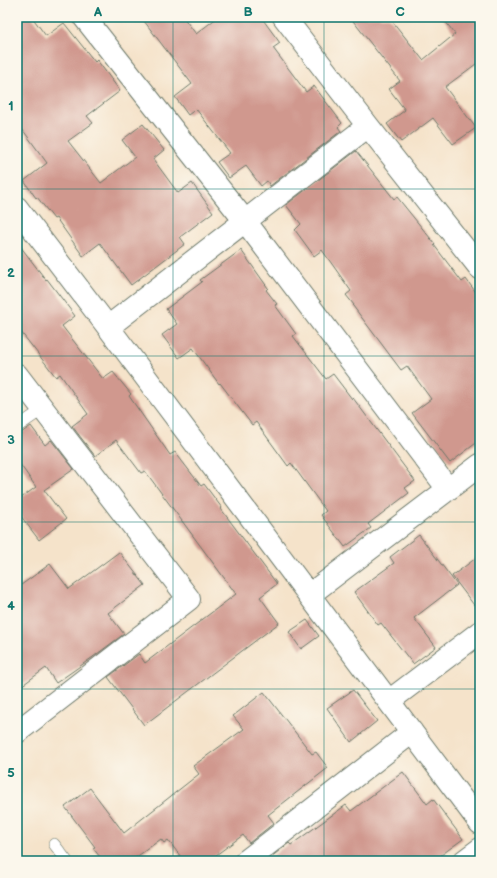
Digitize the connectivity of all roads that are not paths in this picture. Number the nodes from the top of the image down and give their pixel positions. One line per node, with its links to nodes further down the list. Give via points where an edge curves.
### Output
1 (84, 17): 5 (street)
2 (284, 17): 3 (street)
3 (368, 126): 5 (street); 6 (street)
4 (17, 208): 7 (street)
5 (244, 221): 7 (street); 12 (street)
6 (480, 268)
7 (108, 326): 13 (street)
8 (17, 375): 9 (street)
9 (43, 409): 10 (lane); 16 (street, via 189,599)
10 (17, 427)
11 (480, 465): 12 (street)
12 (448, 489): 13 (street)
13 (309, 595): 15 (street)
14 (480, 632): 15 (street)
15 (388, 701): 17 (street)
16 (17, 732)
17 (412, 732): 18 (street); 22 (street)
18 (479, 820)
19 (54, 844): 21 (lane)
20 (480, 849): 23 (street)
21 (67, 861)
22 (246, 861)
23 (464, 861)

